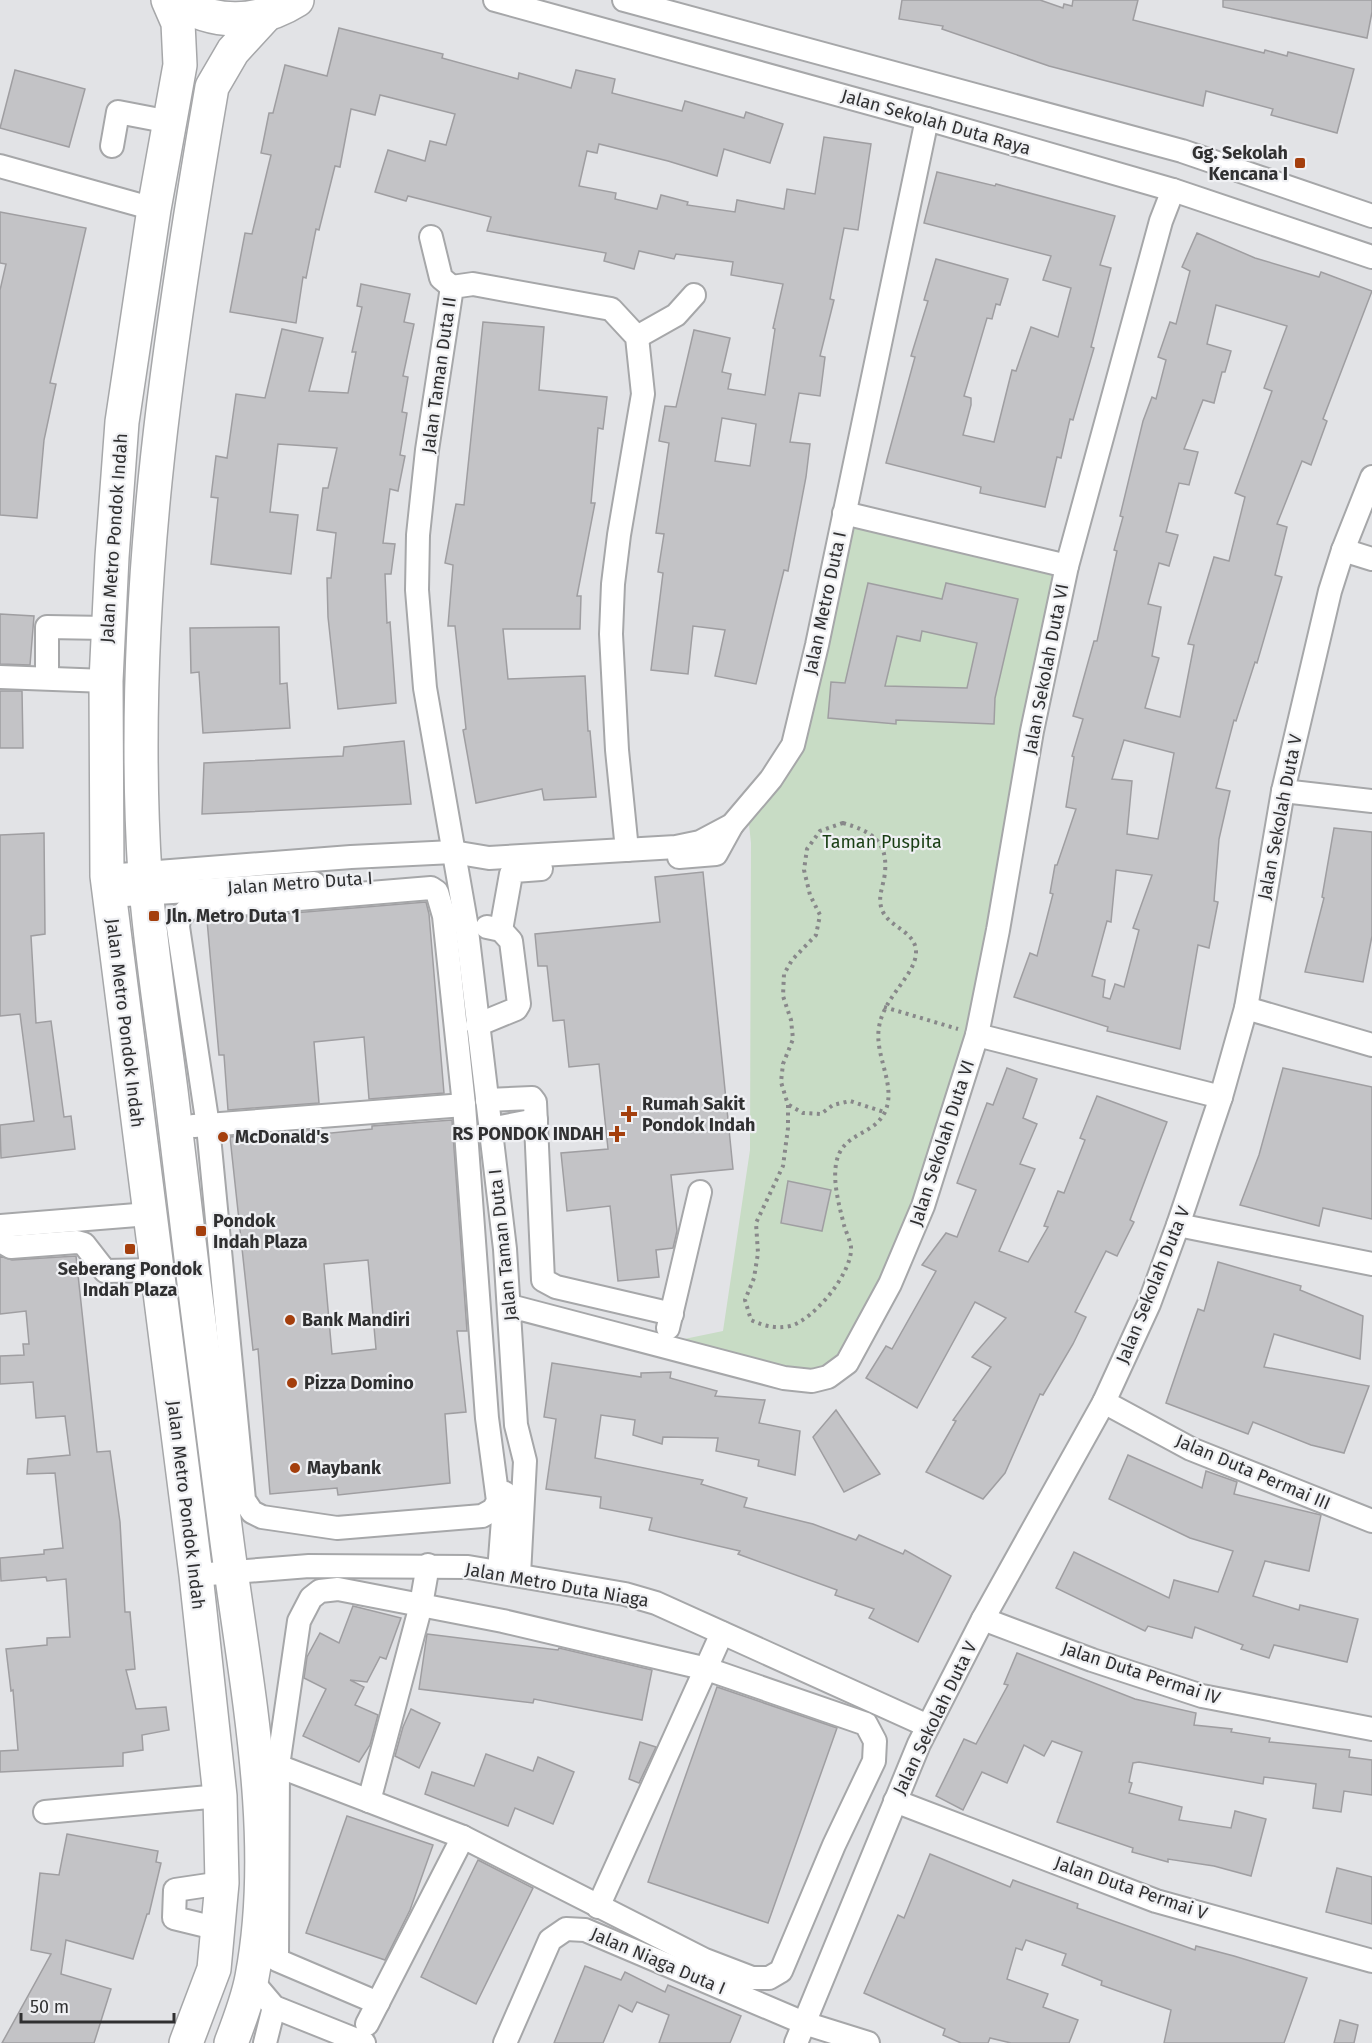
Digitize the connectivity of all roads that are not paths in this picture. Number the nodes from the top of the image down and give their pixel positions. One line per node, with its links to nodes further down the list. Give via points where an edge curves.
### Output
1 (168, 0): 8 (highway, Jalan Metro Pondok Indah, via 178,23 180,65)
2 (176, 0): 6 (highway, via 218,18)
3 (297, 0): 6 (highway)
4 (495, 0): 7 (street, Jalan Sekolah Duta Raya)
5 (624, 0): 13 (street, Jalan Sekolah Duta Raya, via 1182,151)
6 (266, 15): 35 (highway, Jalan Metro Pondok Indah, via 233,51 212,87 167,367 142,635 140,737)
7 (927, 119): 11 (street, Jalan Sekolah Duta Raya); 20 (street, Jalan Metro Duta I)
8 (170, 122): 9 (street, via 118,112); 12 (highway, Jalan Metro Pondok Indah)
9 (112, 146)
10 (0, 166): 12 (street)
11 (1173, 190): 15 (street, Jalan Sekolah Duta Raya); 23 (street, Jalan Sekolah Duta VI, via 1161,221)
12 (154, 209): 24 (highway, Jalan Metro Pondok Indah, via 122,422)
13 (1372, 215): 15 (street)
14 (431, 237): 16 (street, via 441,278)
15 (1367, 255)
16 (452, 287): 18 (street, Jalan Taman Duta II, via 473,284 611,309); 33 (street, Jalan Taman Duta II, via 427,450 417,590 424,687)
17 (694, 295): 18 (street, via 676,315)
18 (637, 337): 31 (street, via 643,394 619,535 611,634)
19 (1371, 482): 21 (street, Jalan Sekolah Duta V)
20 (844, 513): 23 (street, Jalan Sekolah Duta VI); 30 (street, Jalan Metro Duta I, via 793,745 771,779)
21 (1343, 550): 22 (street); 28 (street, Jalan Sekolah Duta V)
22 (1372, 559)
23 (1067, 566): 43 (street, Jalan Sekolah Duta VI, via 1032,731)
24 (107, 628): 26 (street, via 47,627); 27 (highway, Jalan Metro Pondok Indah)
25 (0, 677): 26 (street)
26 (47, 678): 27 (street)
27 (106, 681): 36 (highway, Jalan Metro Pondok Indah)
28 (1283, 791): 29 (street); 41 (street, Jalan Sekolah Duta V)
29 (1372, 801)
30 (732, 825): 31 (street, Jalan Metro Duta I, via 700,842); 40 (street, via 716,854 514,871)
31 (627, 850): 33 (street, Jalan Metro Duta I)
32 (351, 857): 33 (street, Jalan Metro Duta I); 34 (street, Jalan Metro Duta I); 37 (street)
33 (455, 861): 37 (street, Jalan Metro Duta I); 39 (street, Jalan Taman Duta I)
34 (262, 874): 35 (street, Jalan Metro Duta I); 37 (street, Jalan Metro Duta I); 38 (street, Jalan Metro Duta I)
35 (146, 883): 36 (street, Jalan Metro Duta I); 38 (street, Jalan Metro Duta I); 50 (highway, Jalan Metro Pondok Indah)
36 (108, 886): 53 (highway, Jalan Metro Pondok Indah)
37 (353, 887): 38 (street); 47 (street, via 437,891 444,916)
38 (199, 899): 49 (street, via 183,912 178,927)
39 (466, 922): 40 (street); 42 (street, Jalan Taman Duta I)
40 (501, 930): 42 (street, via 514,948 519,1004 516,1009)
41 (1246, 1008): 44 (street); 45 (street, Jalan Sekolah Duta V)
42 (477, 1025): 46 (street, Jalan Taman Duta I)
43 (977, 1035): 45 (street); 61 (street, Jalan Sekolah Duta VI, via 923,1206 890,1284 847,1363 828,1377 812,1381 784,1378)
44 (1372, 1045)
45 (1221, 1097): 54 (street, Jalan Sekolah Duta V)
46 (487, 1100): 48 (street, via 532,1098); 51 (street, Jalan Taman Duta I)
47 (464, 1105): 49 (street); 49 (street, via 487,1418 498,1501 493,1510 482,1516 337,1528 262,1517 252,1512 244,1500)
48 (536, 1120): 51 (street); 60 (street, via 543,1280 556,1287)
49 (208, 1126): 50 (street)
50 (175, 1128): 65 (highway, Jalan Metro Pondok Indah)
51 (489, 1129): 59 (street, Jalan Taman Duta I)
52 (700, 1192): 60 (street)
53 (148, 1214): 55 (street); 58 (highway, Jalan Metro Pondok Indah)
54 (1178, 1225): 57 (street); 62 (street, Jalan Sekolah Duta V, via 1149,1304)
55 (0, 1226)
56 (0, 1241): 58 (street, via 11,1247 77,1242 84,1244 105,1271)
57 (1372, 1264)
58 (156, 1270): 67 (highway, Jalan Metro Pondok Indah)
59 (510, 1306): 61 (street, Jalan Sekolah Duta VI); 66 (street, Jalan Taman Duta I, via 516,1425 506,1450)
60 (667, 1313): 61 (street)
61 (659, 1344)
62 (1104, 1402): 63 (street, Jalan Duta Permai III, via 1191,1449); 69 (street, Jalan Sekolah Duta V)
63 (1372, 1521)
64 (428, 1565): 65 (street, Jalan Metro Duta Niaga); 66 (street, Jalan Metro Duta Niaga); 68 (street)
65 (231, 1571): 67 (street, Jalan Metro Duta Niaga); 74 (highway, Jalan Metro Pondok Indah, via 247,1681)
66 (509, 1573): 70 (street, Jalan Metro Duta Niaga, via 625,1594 656,1603)
67 (196, 1575): 75 (highway, Jalan Metro Pondok Indah)
68 (421, 1605): 71 (street); 74 (street, via 338,1589 320,1591 311,1598 299,1621); 76 (street)
69 (983, 1619): 72 (street, Jalan Sekolah Duta V); 73 (street, Jalan Duta Permai IV, via 1202,1696)
70 (722, 1633): 71 (street); 72 (street, Jalan Metro Duta Niaga)
71 (707, 1669): 80 (street, via 866,1724 875,1741 874,1761); 83 (street)
72 (928, 1726): 77 (street, Jalan Sekolah Duta V)
73 (1372, 1729)
74 (267, 1764): 76 (street); 86 (highway, Jalan Metro Pondok Indah); 87 (street, via 277,1960)
75 (220, 1796): 78 (street); 82 (highway, Jalan Metro Pondok Indah)
76 (369, 1801): 79 (street)
77 (895, 1801): 81 (street, Jalan Sekolah Duta V); 85 (street, Jalan Duta Permai V, via 1156,1901)
78 (45, 1812)
79 (463, 1837): 83 (street); 87 (street)
80 (834, 1845): 81 (street); 83 (street, via 781,1971 769,1978 753,1978 705,1960)
81 (871, 1859): 89 (street, Jalan Sekolah Duta V)
82 (222, 1882): 84 (highway, Jalan Metro Pondok Indah); 84 (street, via 175,1890 174,1918)
83 (598, 1907)
84 (219, 1929): 91 (highway, Jalan Metro Pondok Indah, via 214,1969)
85 (1372, 1961)
86 (252, 1981): 88 (street); 92 (highway, Jalan Metro Pondok Indah)
87 (378, 2003): 90 (street)
88 (274, 2007): 90 (street); 93 (street)
89 (800, 2033): 94 (street, Jalan Niaga Duta I, via 585,1930 566,1929 550,1940); 95 (street, Jalan Niaga Duta I)
90 (365, 2034)
91 (186, 2043)
92 (231, 2043)
93 (265, 2043)
94 (506, 2043)
95 (868, 2043)

